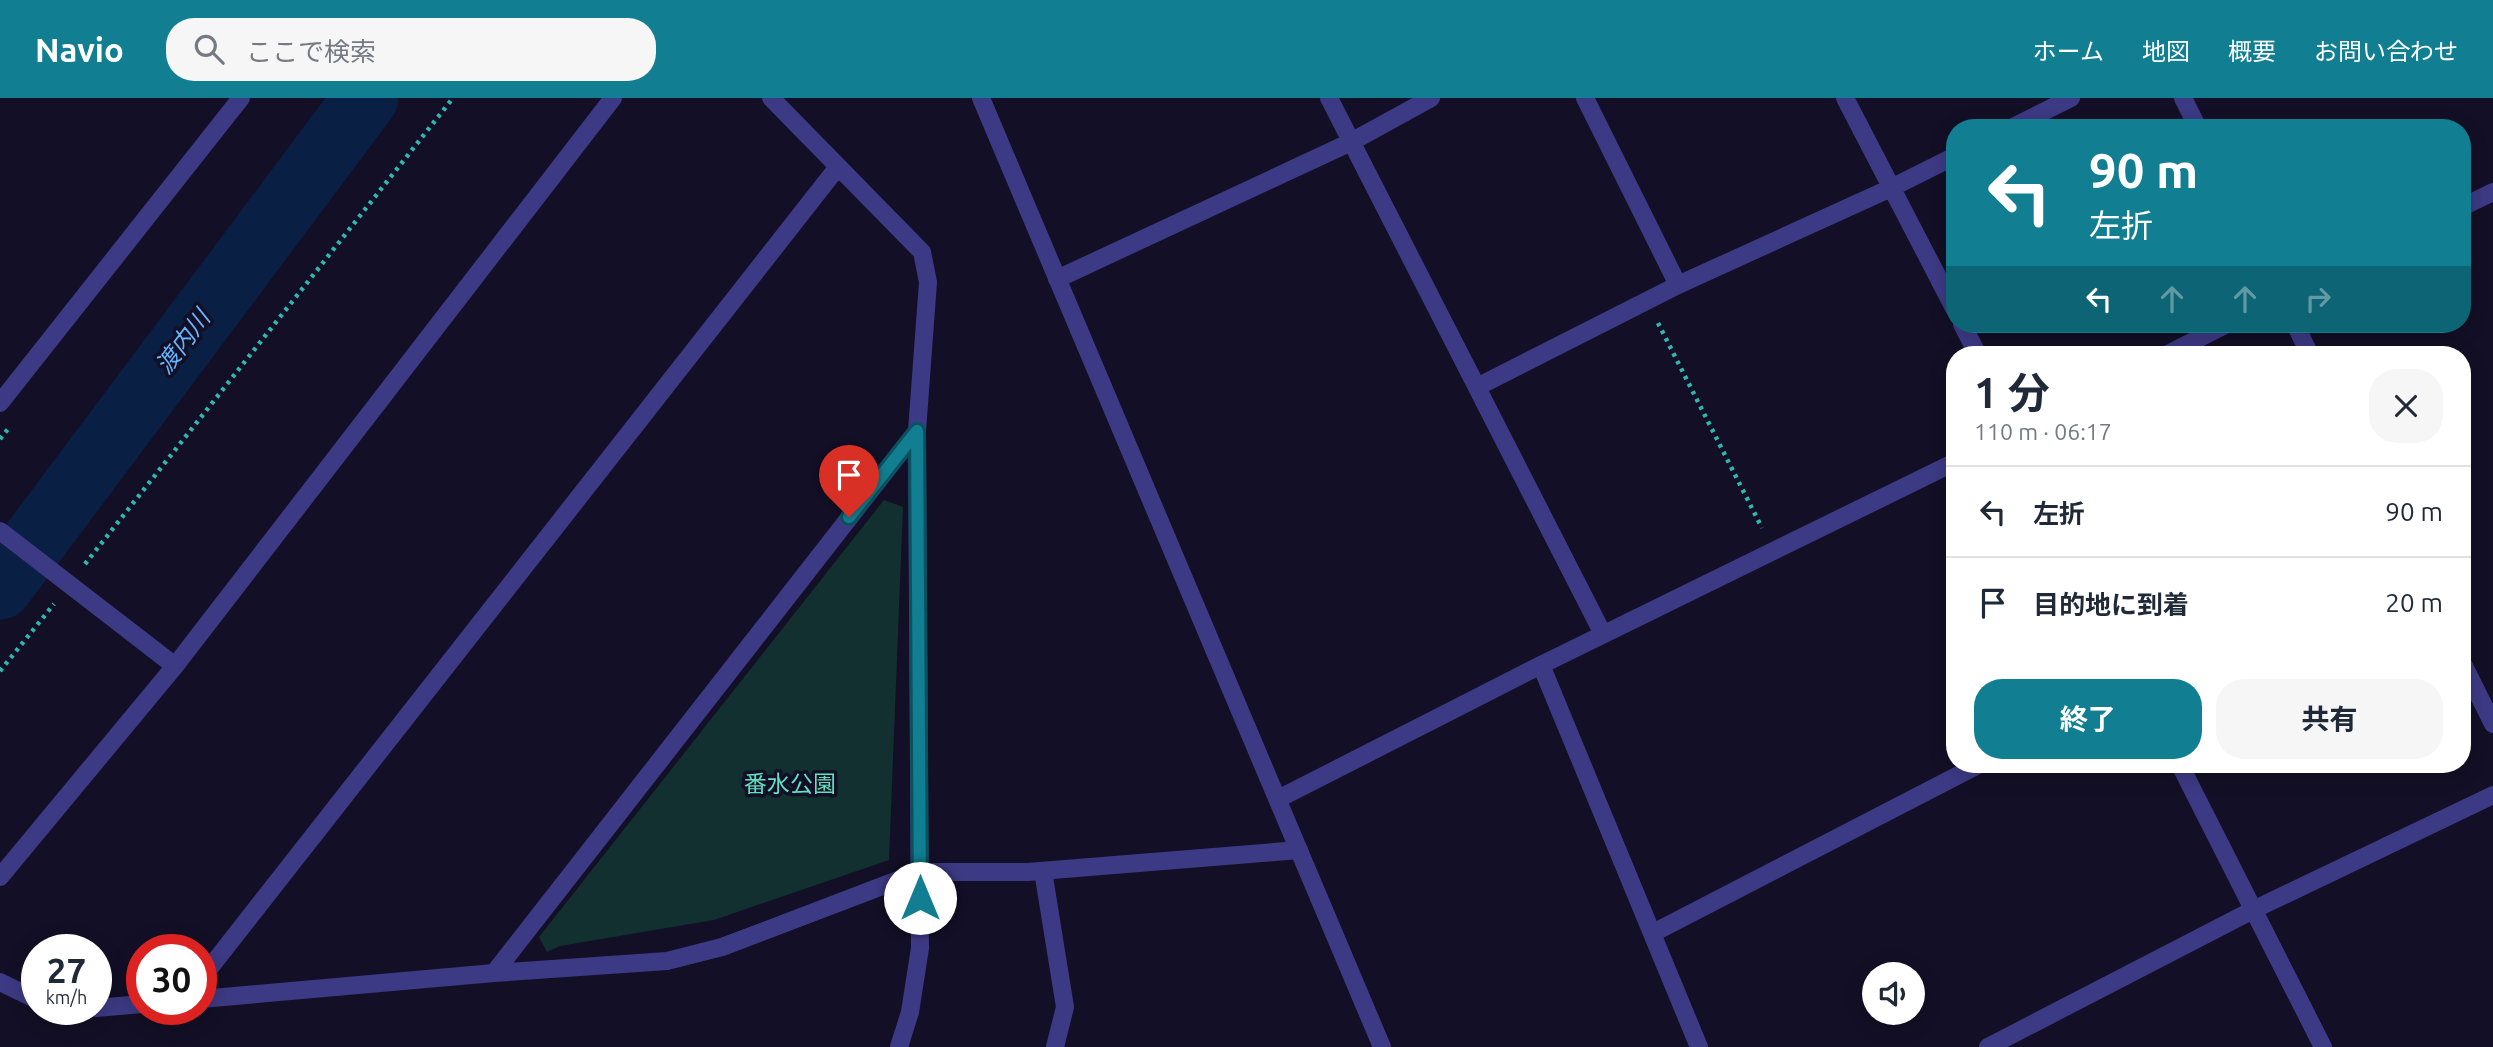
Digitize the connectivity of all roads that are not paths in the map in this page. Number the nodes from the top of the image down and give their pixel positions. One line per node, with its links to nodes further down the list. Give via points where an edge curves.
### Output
1 (241, 98): 25 (street)
2 (612, 98): 31 (street)
3 (771, 98): 15 (street)
4 (981, 98): 19 (street)
5 (1329, 98): 13 (street)
6 (1431, 98): 13 (street)
7 (1585, 98): 20 (street)
8 (1845, 98): 16 (street)
9 (2071, 98): 11 (street)
10 (2183, 98): 12 (street)
11 (2029, 119)
12 (2193, 119)
13 (1351, 142): 19 (street); 24 (street)
14 (1946, 160): 16 (street)
15 (837, 168): 26 (street, via 922,252 928,282); 44 (street)
16 (1891, 188): 20 (street); 21 (street)
17 (2493, 192): 18 (street)
18 (2471, 203)
19 (1057, 279): 37 (street)
20 (1678, 285): 24 (street)
21 (1946, 293)
22 (2209, 333): 23 (street)
23 (2184, 346)
24 (1477, 387): 29 (street)
25 (0, 403)
26 (917, 431): 40 (street); 45 (street)
27 (1946, 466): 29 (street)
28 (0, 531): 31 (street)
29 (1603, 634): 30 (street)
30 (1541, 664): 37 (street); 43 (street)
31 (175, 666): 41 (street)
32 (2471, 680): 33 (street)
33 (2493, 724)
34 (1963, 773): 43 (street)
35 (2184, 773): 42 (street)
36 (2493, 795): 42 (street)
37 (1278, 799): 38 (street)
38 (1299, 850): 39 (street); 51 (street)
39 (1043, 871): 40 (street); 50 (street, via 1065,1007)
40 (919, 872): 45 (street, via 722,947 676,958); 49 (street, via 920,948)
41 (0, 877)
42 (2253, 910): 53 (street); 54 (street)
43 (1653, 933): 52 (street)
44 (217, 959)
45 (494, 973): 48 (street)
46 (0, 982): 47 (street)
47 (21, 992)
48 (217, 998)
49 (899, 1047)
50 (1055, 1047)
51 (1382, 1047)
52 (1699, 1047)
53 (1988, 1047)
54 (2323, 1047)

